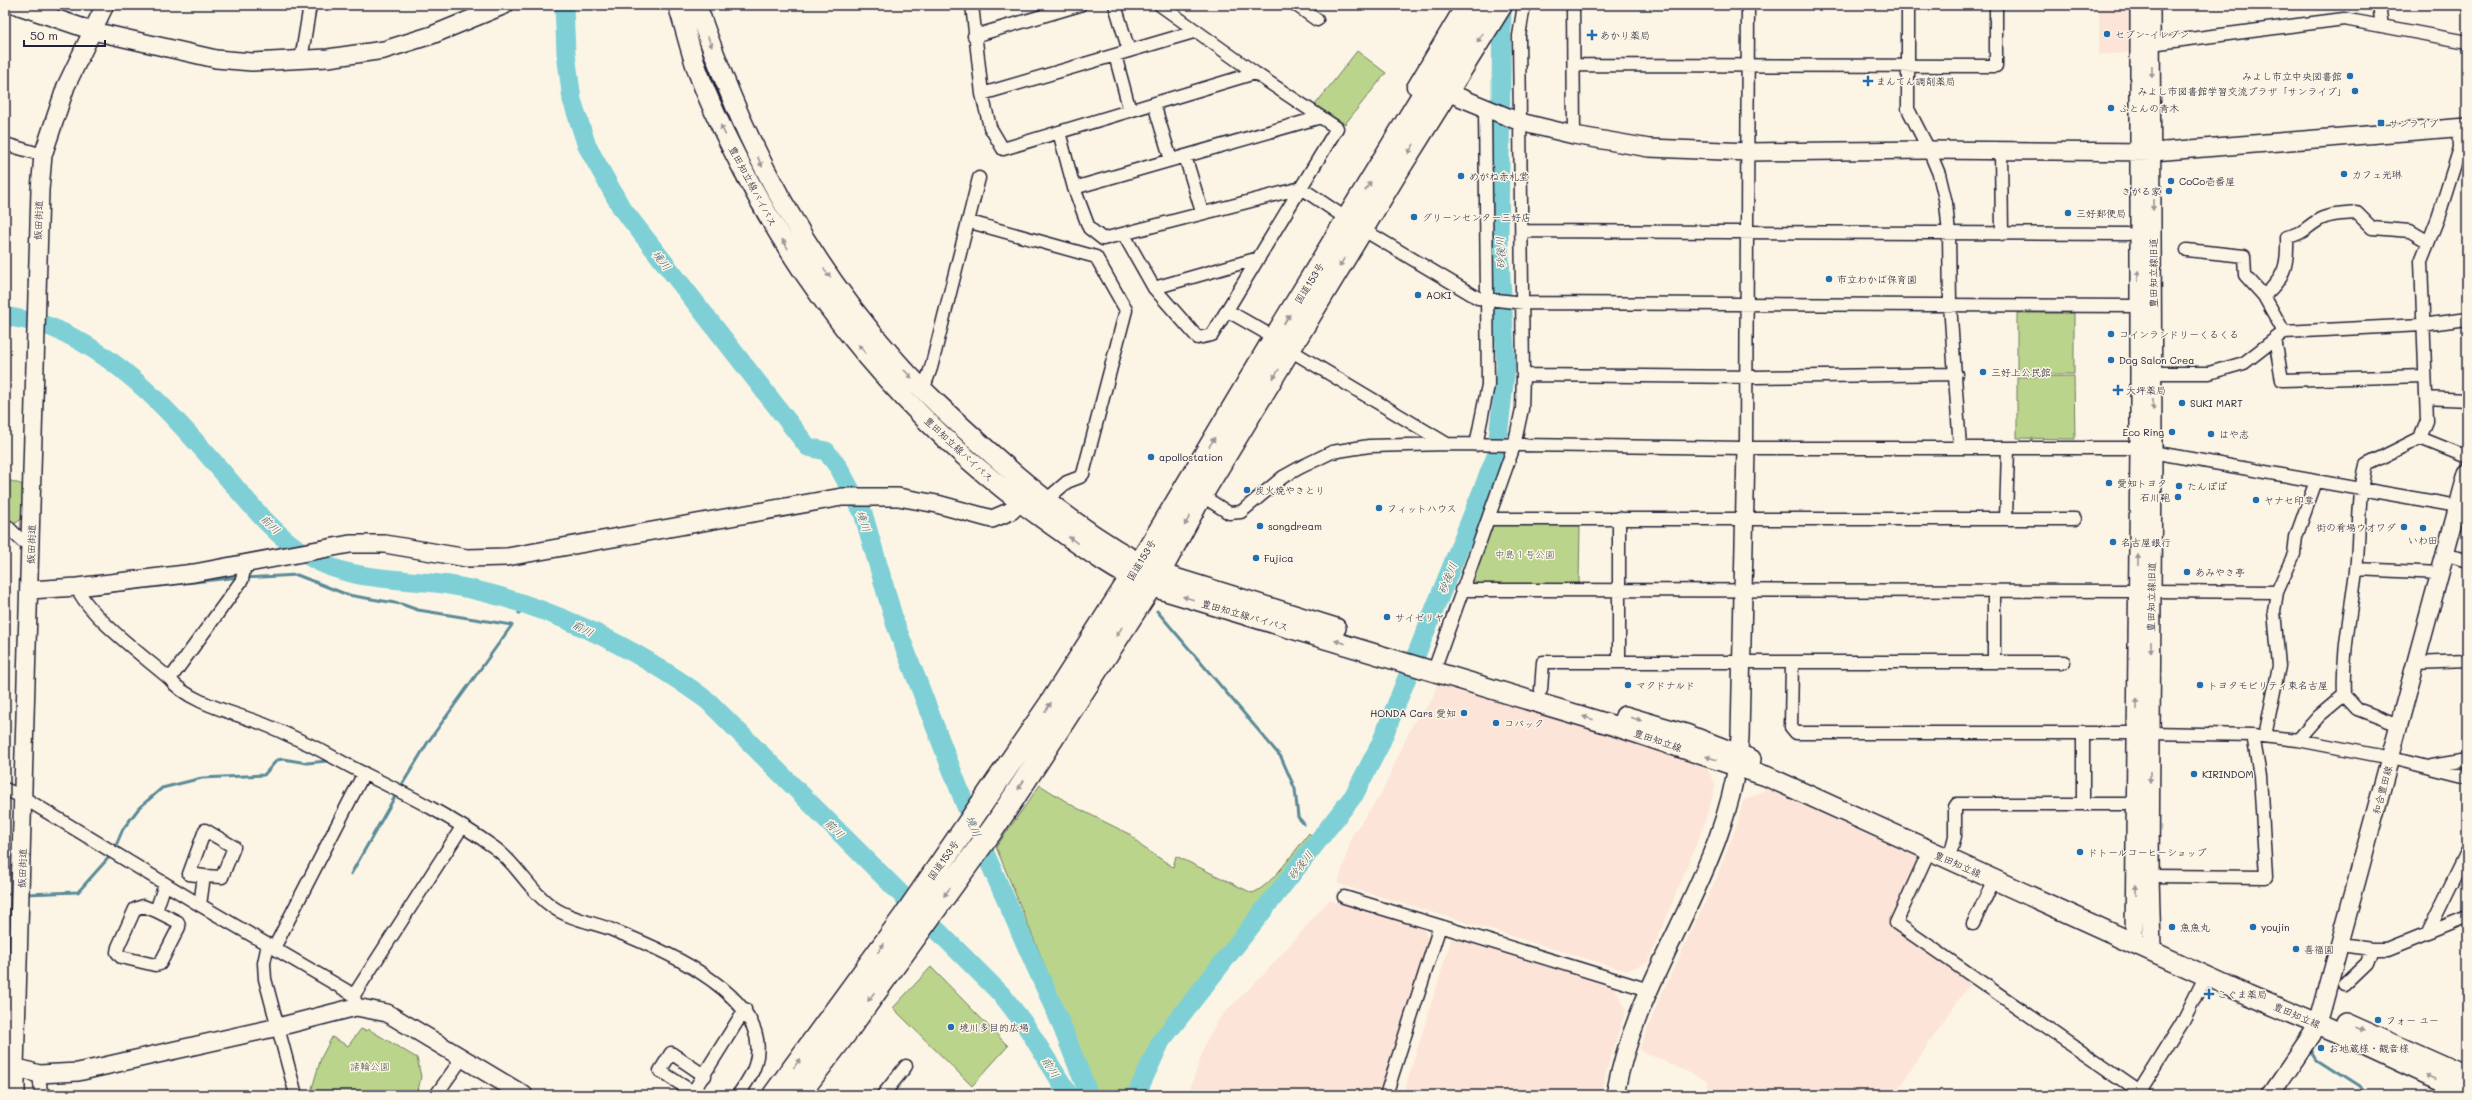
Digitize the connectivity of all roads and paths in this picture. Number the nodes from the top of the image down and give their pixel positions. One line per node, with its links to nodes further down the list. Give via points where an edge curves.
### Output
1 (16, 5): 25 (street)
2 (105, 5): 25 (street, 飯田街道)
3 (310, 5): 32 (street)
4 (505, 5): 32 (street, via 432,35 384,50)
5 (678, 5): 105 (main road, 豊田知立線バイパス, one-way to 5, via 982,472 896,388 846,330 793,258 761,206 714,113 697,71)
6 (697, 5): 88 (main road, 豊田知立線バイパス, one-way to 88, via 737,112 762,166 782,201 827,274 882,346)
7 (972, 5): 27 (street)
8 (1080, 5): 27 (street)
9 (1115, 5): 30 (street)
10 (1160, 5): 26 (street)
11 (1296, 5): 23 (street)
12 (1462, 5): 37 (street)
13 (1478, 5): 61 (highway, 国道153号, one-way to 13)
14 (1501, 5): 38 (highway, 国道153号, one-way to 38)
15 (1524, 5): 44 (street, via 1519,36)
16 (1573, 5): 33 (street)
17 (1748, 5): 35 (street)
18 (1908, 5): 34 (street)
19 (1996, 5): 34 (street, via 1996,66)
20 (2139, 5): 52 (street, 豊田知立線旧道)
21 (2152, 5): 29 (street, 豊田知立線旧道)
22 (2379, 5): 24 (street)
23 (1318, 20)
24 (2382, 26): 28 (street); 29 (street, via 2344,19)
25 (93, 31): 32 (street, via 216,60); 53 (street, 飯田街道, via 66,86)
26 (1197, 31): 30 (street); 36 (street)
27 (974, 36): 39 (street)
28 (2467, 42)
29 (2151, 44): 52 (street, 豊田知立線旧道, one-way to 52)
30 (1129, 51): 31 (street)
31 (1115, 55): 39 (street); 42 (street)
32 (301, 60)
33 (1574, 65): 35 (street); 47 (street)
34 (1908, 65): 35 (street); 49 (street, via 1908,109)
35 (1748, 67): 51 (street)
36 (1255, 73): 40 (street); 43 (street)
37 (1413, 87)
38 (1447, 92): 41 (street); 61 (highway, 国道153号, one-way to 61)
39 (982, 94): 46 (street, via 990,127 1003,149)
40 (1154, 104): 42 (street); 55 (street)
41 (1485, 110): 44 (street); 73 (street)
42 (1130, 111): 46 (street)
43 (1321, 117): 54 (street); 58 (street, via 1337,128)
44 (1520, 122): 47 (street); 62 (street)
45 (2465, 126): 52 (street); 68 (street, via 2438,218)
46 (1059, 132): 57 (street)
47 (1574, 135): 51 (street, via 1649,148)
48 (5, 144): 53 (street)
49 (1929, 150): 50 (street); 51 (street); 64 (street, via 1939,174 1946,203)
50 (2001, 151): 52 (street); 65 (street)
51 (1749, 152): 63 (street)
52 (2146, 152): 77 (street, 豊田知立線旧道, one-way to 52); 83 (street, 豊田知立線旧道, one-way to 83)
53 (44, 155): 113 (street, 飯田街道, via 38,228)
54 (1185, 156): 55 (street); 59 (street)
55 (1171, 160): 57 (street)
56 (979, 178): 60 (street)
57 (1074, 188): 67 (street, via 1089,228 1094,234 1104,239)
58 (1300, 188): 59 (street); 61 (street); 70 (street)
59 (1202, 212): 67 (street)
60 (970, 222): 88 (street); 104 (street, via 1096,257 1126,310 1083,474 1066,482)
61 (1355, 224): 73 (street, via 1478,298); 82 (highway, 国道153号)
62 (1522, 231): 63 (street); 74 (street)
63 (1746, 233): 64 (street); 75 (street)
64 (1949, 234): 65 (street); 76 (street)
65 (2002, 234): 66 (street)
66 (2128, 234)
67 (1124, 235): 71 (street)
68 (2427, 241): 72 (street, via 2410,231 2372,228 2357,213 2317,221 2301,235 2287,237 2286,264 2282,278); 80 (street, via 2421,261)
69 (2187, 250): 72 (street, via 2244,256 2246,276)
70 (1259, 258): 71 (street); 78 (street)
71 (1154, 288): 78 (street, via 1198,338 1212,335)
72 (2264, 296): 81 (street)
73 (1486, 300): 74 (street); 93 (street, via 1488,385)
74 (1524, 303): 75 (street); 85 (street)
75 (1747, 304): 76 (street); 86 (street)
76 (1950, 304): 77 (street); 84 (street)
77 (2138, 306): 98 (street, 豊田知立線旧道)
78 (1228, 311): 82 (street)
79 (2467, 319): 80 (street)
80 (2422, 325): 81 (street); 87 (street)
81 (2280, 335): 83 (street, via 2244,363 2209,373); 87 (street, via 2282,380)
82 (1282, 344): 92 (street); 103 (highway, 国道153号, one-way to 103); 119 (highway, 国道153号, one-way to 82)
83 (2153, 373): 98 (street, 豊田知立線旧道, one-way to 98)
84 (1956, 374): 86 (street); 96 (street)
85 (1523, 375): 86 (street); 94 (street, via 1522,409)
86 (1747, 376): 95 (street)
87 (2425, 376): 89 (street)
88 (923, 390): 104 (main road, 豊田知立線バイパス)
89 (2426, 398): 90 (street); 91 (street, via 2427,421)
90 (2467, 400)
91 (2420, 438): 99 (street); 102 (street, via 2366,465)
92 (1447, 444): 93 (street); 103 (street, via 1369,446 1332,452 1283,477 1241,512 1229,513)
93 (1478, 445): 94 (street)
94 (1509, 445): 95 (street); 108 (street)
95 (1746, 448): 96 (street); 111 (street)
96 (1960, 448): 97 (street)
97 (2008, 448): 98 (street); 109 (street)
98 (2146, 450): 101 (street); 125 (street, 豊田知立線旧道)
99 (2467, 457)
100 (2467, 473): 106 (street, 和合豊田線)
101 (2316, 482): 102 (street); 127 (street, via 2296,537 2294,554)
102 (2360, 489): 106 (street); 117 (street)
103 (1201, 495): 119 (highway, 国道153号, one-way to 119)
104 (1045, 501): 119 (main road, 豊田知立線バイパス, via 1111,547)
105 (1020, 502): 116 (street, via 1012,511 992,519 937,504 880,496 842,497 507,557 467,558 373,544 326,548); 119 (main road, 豊田知立線バイパス, one-way to 105, via 1104,563)
106 (2463, 507): 114 (street, 和合豊田線)
107 (1619, 518): 108 (street); 111 (street); 123 (street)
108 (1488, 519): 122 (street)
109 (2006, 519): 110 (street); 111 (street)
110 (2075, 519)
111 (1744, 520): 124 (street)
112 (5, 524): 113 (street, via 22,542)
113 (31, 543): 121 (street, 飯田街道)
114 (2445, 554): 115 (street); 118 (street, 和合豊田線)
115 (2467, 562)
116 (246, 564): 120 (street, via 194,574); 136 (street, via 242,580)
117 (2356, 569): 118 (street); 138 (street, via 2343,668)
118 (2440, 573): 134 (street, 和合豊田線)
119 (1145, 575): 135 (main road, 豊田知立線バイパス); 194 (highway, 国道153号, one-way to 119, via 904,917 1025,739); 195 (highway, 国道153号, one-way to 195, via 1043,753 995,826)
120 (77, 587): 121 (street); 136 (street, via 83,599 97,614)
121 (30, 590): 151 (street, 飯田街道)
122 (1462, 590): 123 (street); 135 (street)
123 (1619, 590): 124 (street); 129 (street)
124 (1742, 590): 126 (street); 130 (street)
125 (2145, 591): 126 (street); 127 (street); 140 (street, 豊田知立線旧道)
126 (1994, 592): 132 (street)
127 (2277, 592): 142 (street, via 2274,611 2279,666)
128 (2467, 661): 134 (street)
129 (1619, 662): 130 (street); 137 (street, via 1543,662)
130 (1741, 662): 131 (street); 145 (street)
131 (1792, 662): 132 (street); 141 (street, via 1791,727 1796,733)
132 (1994, 662): 133 (street)
133 (2064, 662)
134 (2415, 663): 139 (street, 和合豊田線)
135 (1436, 665): 137 (main road, 豊田知立線); 145 (main road, 豊田知立線, one-way to 135)
136 (170, 679): 148 (street, via 187,694 256,721)
137 (1541, 690): 145 (main road, 豊田知立線, one-way to 145, via 1686,734)
138 (2344, 695): 139 (street, via 2357,709); 143 (street, via 2319,716)
139 (2399, 725): 144 (street, 和合豊田線)
140 (2144, 733): 141 (street); 142 (street); 159 (street, 豊田知立線旧道, one-way to 159); 169 (street, 豊田知立線旧道, one-way to 140)
141 (2083, 734): 152 (street)
142 (2259, 736): 143 (street); 159 (street, via 2266,877)
143 (2298, 740): 144 (street)
144 (2391, 758): 147 (street); 171 (street, 和合豊田線)
145 (1738, 760): 155 (main road, 豊田知立線); 156 (main road, 豊田知立線, via 1766,776); 176 (street, via 1720,831)
146 (2467, 760): 147 (street)
147 (2429, 766): 149 (street)
148 (364, 773): 154 (street, via 409,794); 172 (street)
149 (2467, 777)
150 (5, 789): 151 (street)
151 (24, 798): 161 (street); 182 (street, 飯田街道)
152 (2083, 804): 153 (street); 155 (street, via 1957,804)
153 (2125, 804)
154 (462, 827): 177 (street); 178 (street, via 496,849 534,891 554,908 649,946 728,992)
155 (1952, 848): 169 (main road, 豊田知立線)
156 (1929, 851): 160 (main road, 豊田知立線); 187 (street, via 1896,923)
157 (2467, 852): 168 (street)
158 (204, 876): 163 (street)
159 (2150, 876): 170 (street, 豊田知立線旧道)
160 (1994, 880): 166 (street); 169 (main road, 豊田知立線)
161 (165, 884): 163 (street); 164 (street)
162 (1344, 897): 167 (street)
163 (200, 905): 172 (street)
164 (156, 911): 164 (street, via 178,922 179,927 162,963 155,965 121,957 118,947 135,908 143,906)
165 (2467, 916): 168 (street)
166 (1973, 924)
167 (1440, 926): 176 (street); 197 (street)
168 (2428, 932): 173 (street, via 2388,948)
169 (2134, 936): 170 (main road, 豊田知立線)
170 (2152, 943): 174 (main road, 豊田知立線); 179 (main road, 豊田知立線)
171 (2340, 945): 173 (street); 179 (street, 和合豊田線)
172 (271, 946): 177 (street); 180 (street, via 264,957 264,971)
173 (2372, 949): 175 (street, via 2367,963)
174 (2206, 975): 179 (main road, 豊田知立線); 187 (street, via 2182,1023)
175 (2344, 985)
176 (1649, 990): 198 (street, via 1632,1030)
177 (355, 1001): 180 (street); 181 (street, via 387,1013)
178 (745, 1010): 185 (street); 193 (street, via 754,1028 757,1059 751,1075)
179 (2319, 1019): 186 (main road, 豊田知立線); 199 (street, 和合豊田線, via 2312,1035)
180 (278, 1027): 184 (street, via 78,1072); 190 (street)
181 (464, 1057): 191 (street); 192 (street)
182 (10, 1066): 184 (street); 188 (main road, 飯田街道)
183 (906, 1066): 196 (street)
184 (39, 1074): 189 (street, via 41,1092)
185 (704, 1076)
186 (2458, 1088)
187 (2141, 1093)
188 (15, 1095)
189 (46, 1095)
190 (296, 1095)
191 (436, 1095)
192 (524, 1095)
193 (738, 1095)
194 (774, 1095)
195 (798, 1095)
196 (883, 1095)
197 (1386, 1095)
198 (1615, 1095)
199 (2271, 1095)

